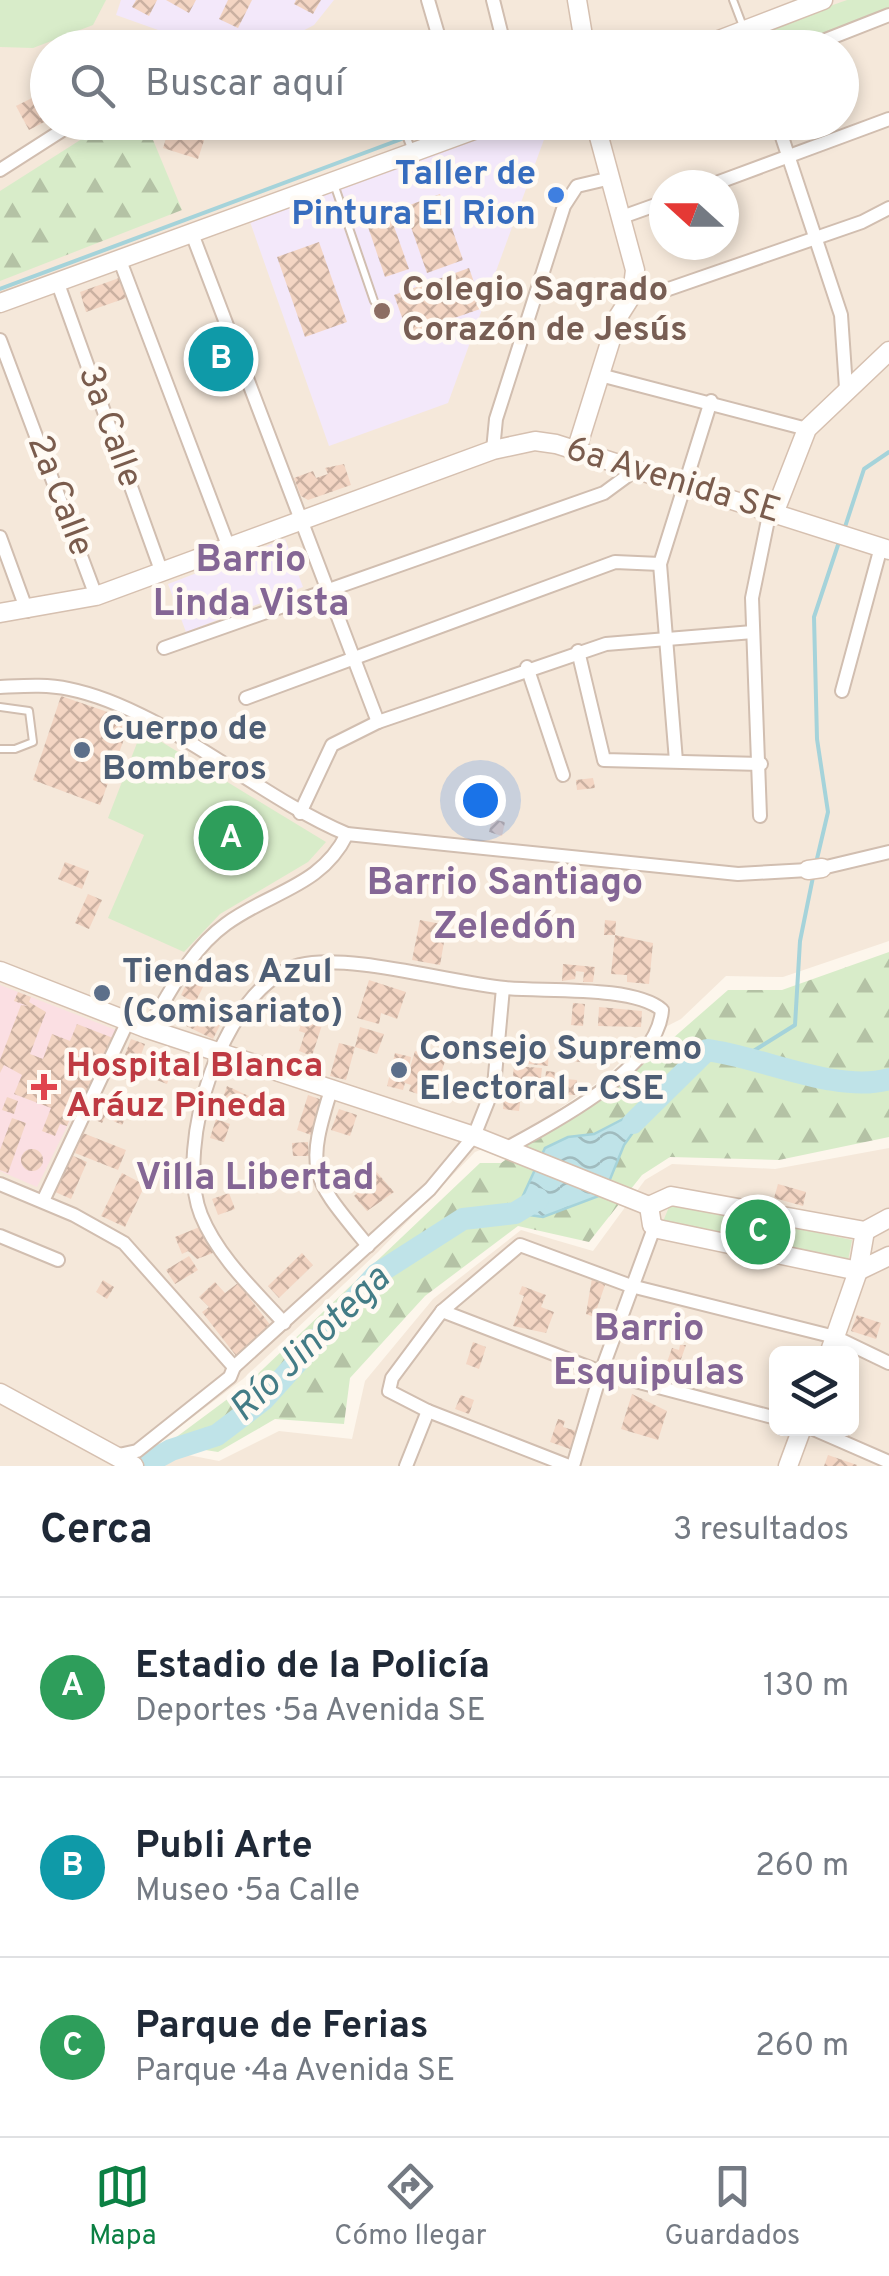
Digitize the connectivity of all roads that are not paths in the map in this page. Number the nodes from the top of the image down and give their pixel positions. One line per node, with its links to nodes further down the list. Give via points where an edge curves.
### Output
1 (428, 0): 7 (street)
2 (492, 0): 8 (street)
3 (577, 0): 9 (street)
4 (733, 0): 10 (lane)
5 (823, 0): 11 (street)
6 (889, 15): 12 (street)
7 (437, 30)
8 (500, 30)
9 (583, 30)
10 (744, 30)
11 (765, 30)
12 (851, 30)
13 (889, 120): 14 (street)
14 (859, 131)
15 (47, 140): 23 (street)
16 (408, 140): 21 (lane)
17 (438, 140): 21 (street)
18 (600, 140): 25 (street)
19 (784, 140): 22 (street)
20 (834, 140): 22 (street)
21 (412, 152): 26 (street)
22 (790, 156): 24 (street); 31 (street)
23 (0, 170)
24 (739, 175)
25 (610, 178): 29 (street); 43 (street, via 578,186 564,206 496,419)
26 (333, 180): 30 (street); 35 (lane)
27 (649, 207): 29 (street)
28 (889, 208): 31 (street)
29 (622, 216): 34 (street, via 635,270)
30 (190, 231): 32 (street); 48 (street)
31 (814, 236): 34 (street, via 660,292); 40 (street, via 841,314)
32 (119, 258): 33 (street); 50 (street)
33 (57, 281): 36 (street); 53 (street, 3a Calle)
34 (632, 295): 39 (street)
35 (374, 301)
36 (0, 302)
37 (0, 340): 55 (street, 2a Calle)
38 (889, 350): 40 (street)
39 (600, 375): 41 (street); 44 (street)
40 (846, 388): 42 (street)
41 (710, 401): 42 (street); 46 (street)
42 (807, 429): 47 (street)
43 (494, 450): 44 (street, 6a Avenida SE, via 535,440); 48 (street, 6a Avenida SE)
44 (576, 451): 45 (street, 6a Avenida SE)
45 (638, 468): 46 (street, 6a Avenida SE); 54 (street, via 604,493)
46 (682, 482): 47 (street, 6a Avenida SE); 52 (street)
47 (772, 511): 51 (street, 6a Avenida SE); 58 (street, via 757,558)
48 (304, 519): 50 (street, 6a Avenida SE); 54 (street)
49 (0, 537): 56 (street)
50 (229, 548): 53 (street, 6a Avenida SE)
51 (885, 548): 65 (street)
52 (660, 564): 59 (street); 62 (street, via 615,562)
53 (162, 572): 55 (street, 6a Avenida SE)
54 (330, 588): 60 (street); 62 (street)
55 (96, 596): 56 (street, 6a Avenida SE)
56 (27, 610): 57 (street, 6a Avenida SE)
57 (0, 613)
58 (753, 632): 59 (street); 71 (street)
59 (664, 636): 61 (street); 70 (street)
60 (164, 648)
61 (578, 651): 63 (street); 70 (street, via 604,760)
62 (354, 657): 66 (street); 68 (street)
63 (527, 667): 68 (street); 72 (street)
64 (0, 686): 73 (street, via 68,688 130,711)
65 (842, 691)
66 (246, 698)
67 (0, 707): 69 (lane, via 30,711 34,726 33,742)
68 (378, 722): 73 (street, via 332,745)
69 (0, 748)
70 (676, 761): 71 (street)
71 (760, 764): 74 (street)
72 (563, 775)
73 (300, 813): 75 (street)
74 (760, 816)
75 (347, 834): 76 (street, via 738,874 815,869); 80 (street, via 335,859 316,876 224,924 174,983)
76 (889, 852)
77 (0, 971): 79 (street)
78 (503, 988): 81 (street, via 354,965 300,965 266,983 235,1017); 83 (street, via 494,1086); 84 (street, via 640,1000 662,1010 653,1044 624,1071)
79 (128, 1021): 80 (street); 86 (street)
80 (148, 1029): 81 (street)
81 (219, 1054): 82 (street); 98 (street, via 194,1142 192,1184 226,1259)
82 (332, 1087): 83 (street); 92 (street, via 314,1170 320,1188)
83 (474, 1136): 84 (street); 92 (street, via 430,1190)
84 (505, 1149): 87 (street)
85 (0, 1184): 86 (street)
86 (43, 1201): 101 (street, via 124,1242)
87 (649, 1206): 89 (street); 90 (street, via 672,1196)
88 (889, 1218): 90 (street)
89 (654, 1228): 95 (street); 96 (street)
90 (865, 1232): 95 (street)
91 (0, 1236): 94 (street)
92 (368, 1246): 98 (street)
93 (889, 1256): 95 (street)
94 (58, 1260)
95 (858, 1271): 99 (street)
96 (631, 1286): 97 (street, via 520,1244); 99 (street); 102 (street)
97 (442, 1312): 102 (street); 104 (street, via 389,1391)
98 (284, 1323): 101 (street)
99 (832, 1345): 100 (street)
100 (889, 1363)
101 (234, 1366): 108 (street, via 230,1377)
102 (601, 1372): 105 (street); 111 (street)
103 (0, 1393): 108 (street)
104 (428, 1411): 110 (street); 111 (street)
105 (769, 1416)
106 (799, 1436): 112 (street)
107 (829, 1436): 109 (street)
108 (128, 1459)
109 (889, 1462)
110 (406, 1466)
111 (571, 1466)
112 (788, 1466)

